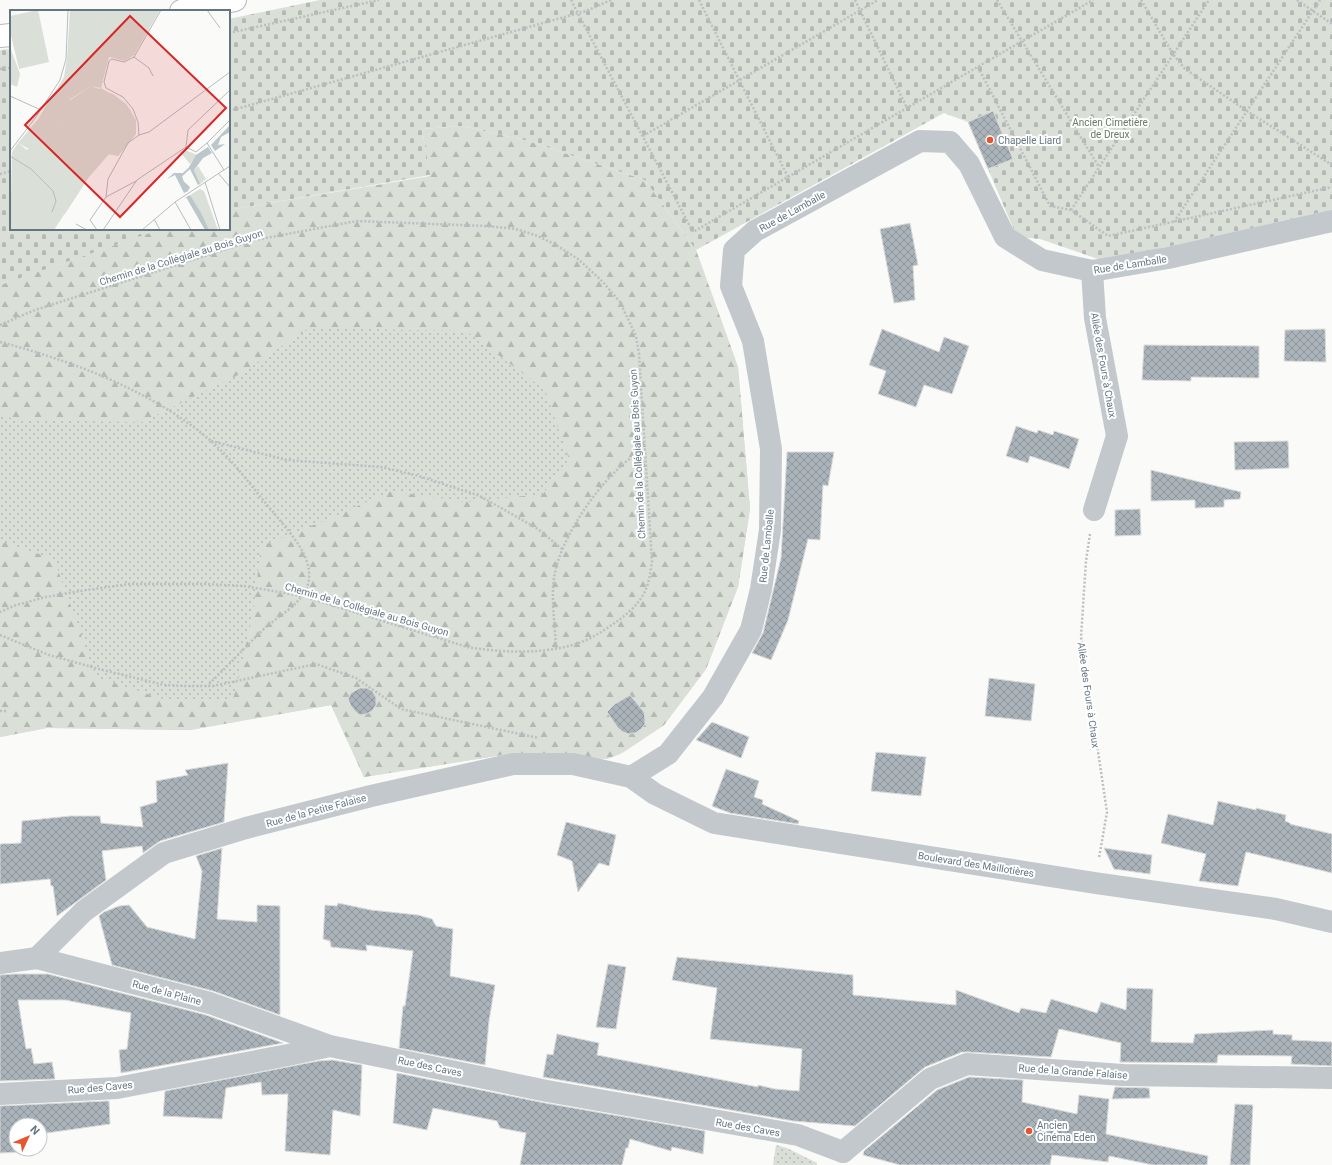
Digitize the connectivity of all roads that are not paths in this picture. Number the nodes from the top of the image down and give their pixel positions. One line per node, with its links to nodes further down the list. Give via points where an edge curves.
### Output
1 (235, 0): 2 (main road)
2 (185, 7)
3 (10, 35): 4 (main road)
4 (0, 36)
5 (1332, 221): 6 (street, Rue de Lamballe, via 1168,258)
6 (1092, 271): 7 (street, Allée des Fours à Chaux, via 1095,318 1117,436); 8 (street, Rue de Lamballe, via 1042,260 1005,237 969,164 950,142 920,141 755,232 734,250 731,286 753,341 771,449 770,530 761,589 751,630 713,697 668,754)
7 (1094, 510)
8 (631, 777): 9 (street, Boulevard des Maillotières, via 655,794 714,823 1276,909); 10 (street, Rue de la Petite Falaise, via 573,764 512,764 246,828 164,853 84,912)
9 (1332, 922)
10 (38, 958): 11 (street, Rue de la Plaine); 12 (street, Rue de la Plaine, via 210,1003)
11 (0, 963)
12 (330, 1046): 14 (street, Rue des Caves, via 117,1088); 15 (street, Rue des Caves, via 547,1091 798,1136)
13 (1332, 1078): 15 (street, Rue de la Grande Falaise, via 1123,1075 967,1064 930,1079)
14 (0, 1094)
15 (843, 1158)

